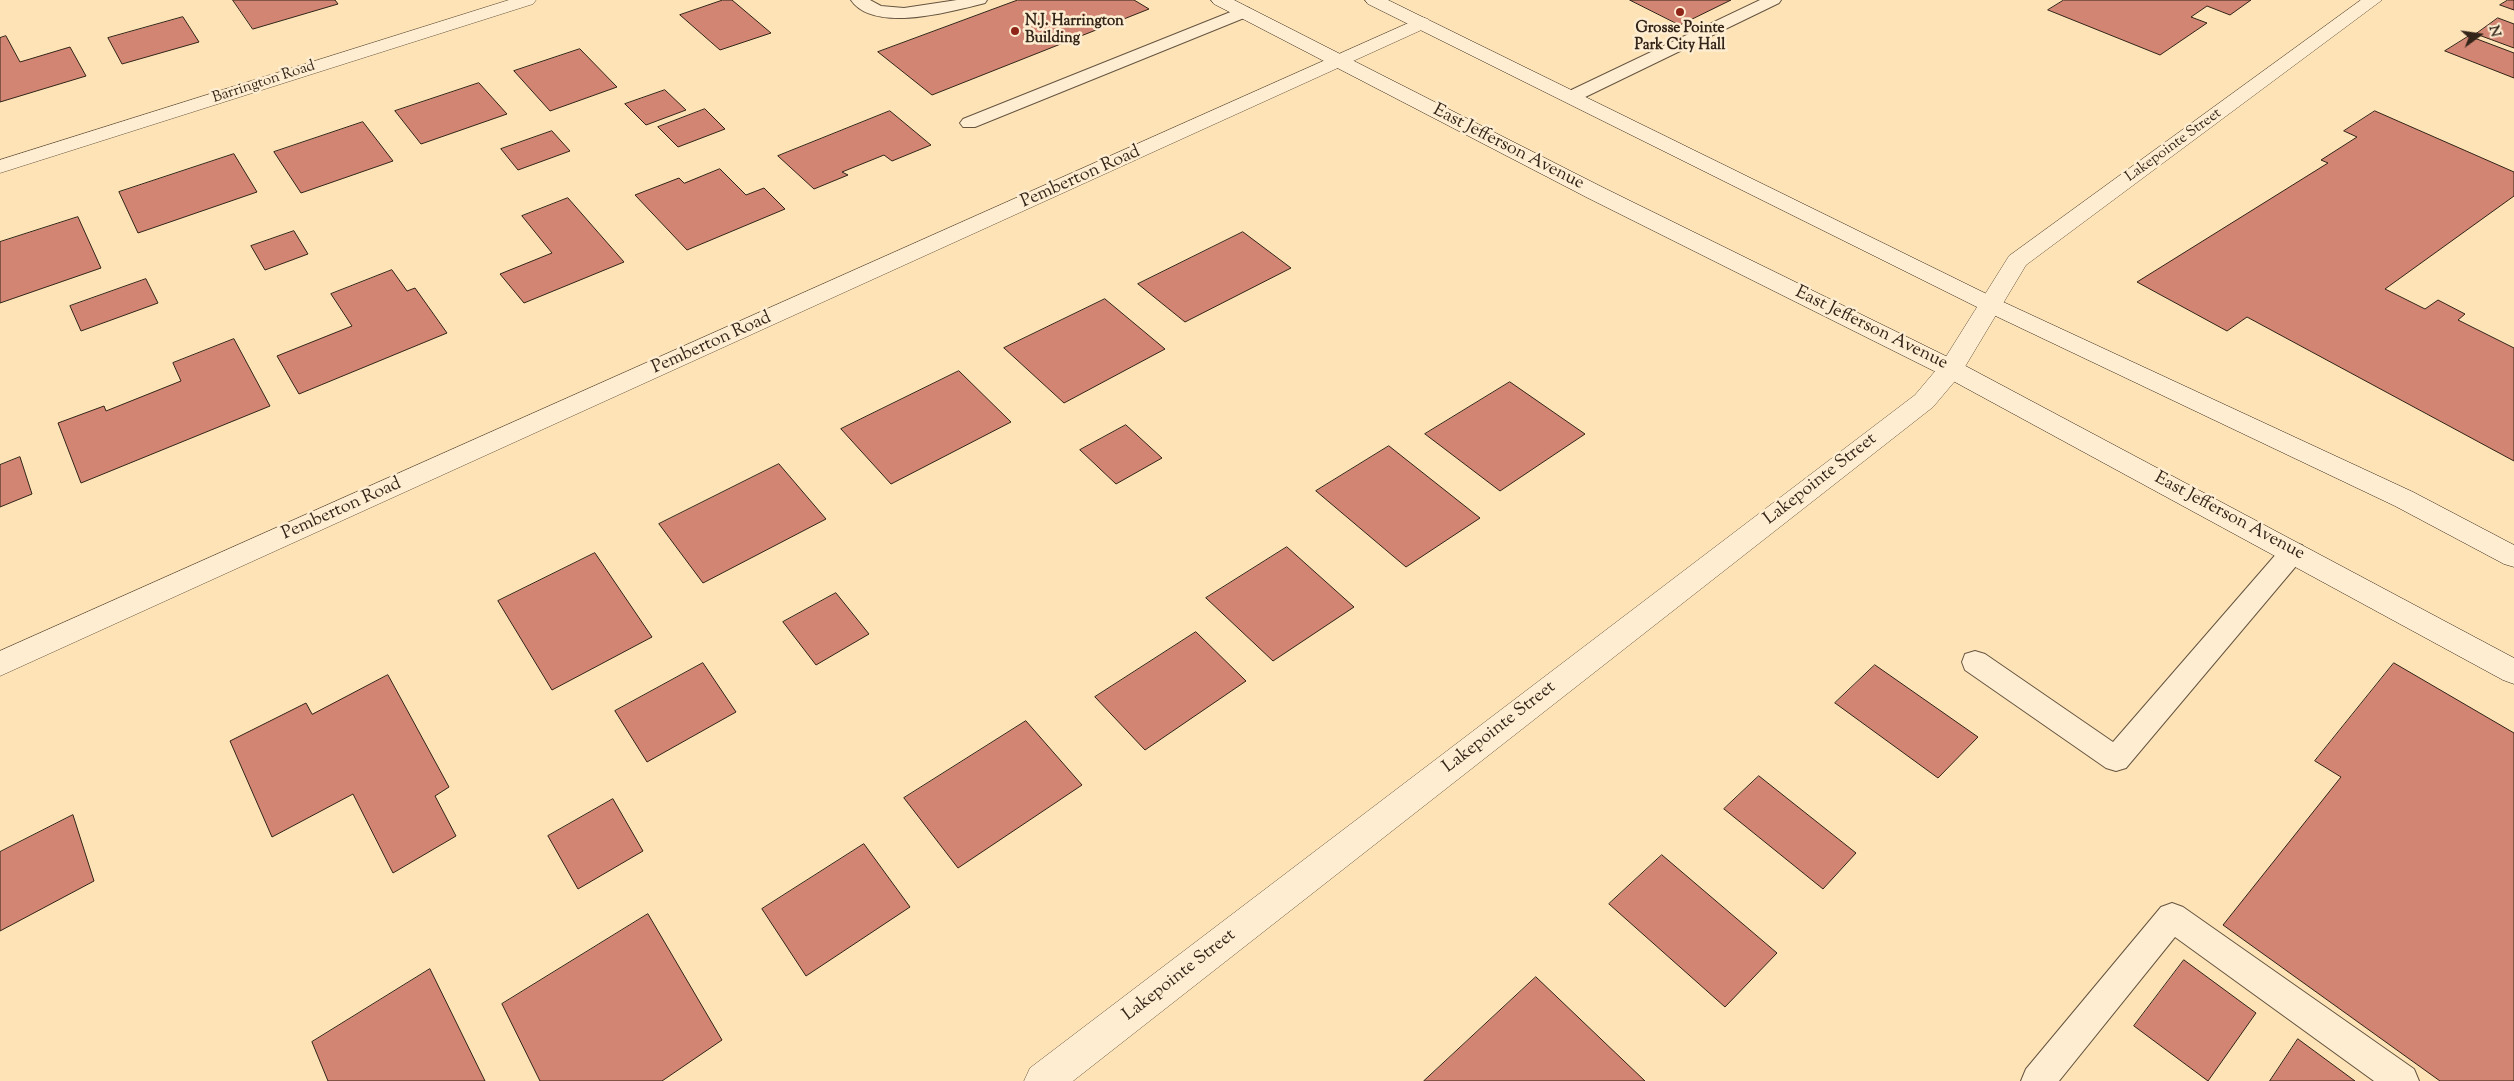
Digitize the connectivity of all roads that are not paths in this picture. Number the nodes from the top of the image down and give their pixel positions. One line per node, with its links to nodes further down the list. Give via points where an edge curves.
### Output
1 (527, 0): 13 (street, Barrington Road)
2 (859, 0): 3 (lane, via 878,11 896,12 942,8)
3 (978, 0)
4 (1220, 0): 8 (street, East Jefferson Avenue)
5 (1374, 0): 9 (street)
6 (1773, 0): 11 (lane)
7 (2373, 0): 14 (street, Lakepointe Street, via 2017,261)
8 (1243, 12): 10 (street, East Jefferson Avenue); 12 (lane)
9 (1422, 23): 10 (street, Pemberton Road); 11 (street)
10 (1340, 62): 15 (street, East Jefferson Avenue); 19 (street, Pemberton Road)
11 (1571, 97): 14 (street)
12 (969, 123)
13 (0, 167)
14 (1991, 305): 15 (street, Lakepointe Street); 17 (street, via 2404,499)
15 (1951, 368): 16 (street, East Jefferson Avenue); 21 (street, Lakepointe Street, via 1924,401)
16 (2293, 552): 18 (lane, via 2116,759); 20 (street, East Jefferson Avenue)
17 (2514, 557)
18 (1975, 662)
19 (0, 664)
20 (2514, 672)
21 (1043, 1081)
22 (2038, 1081): 23 (lane, via 2172,917)
23 (2402, 1081)

